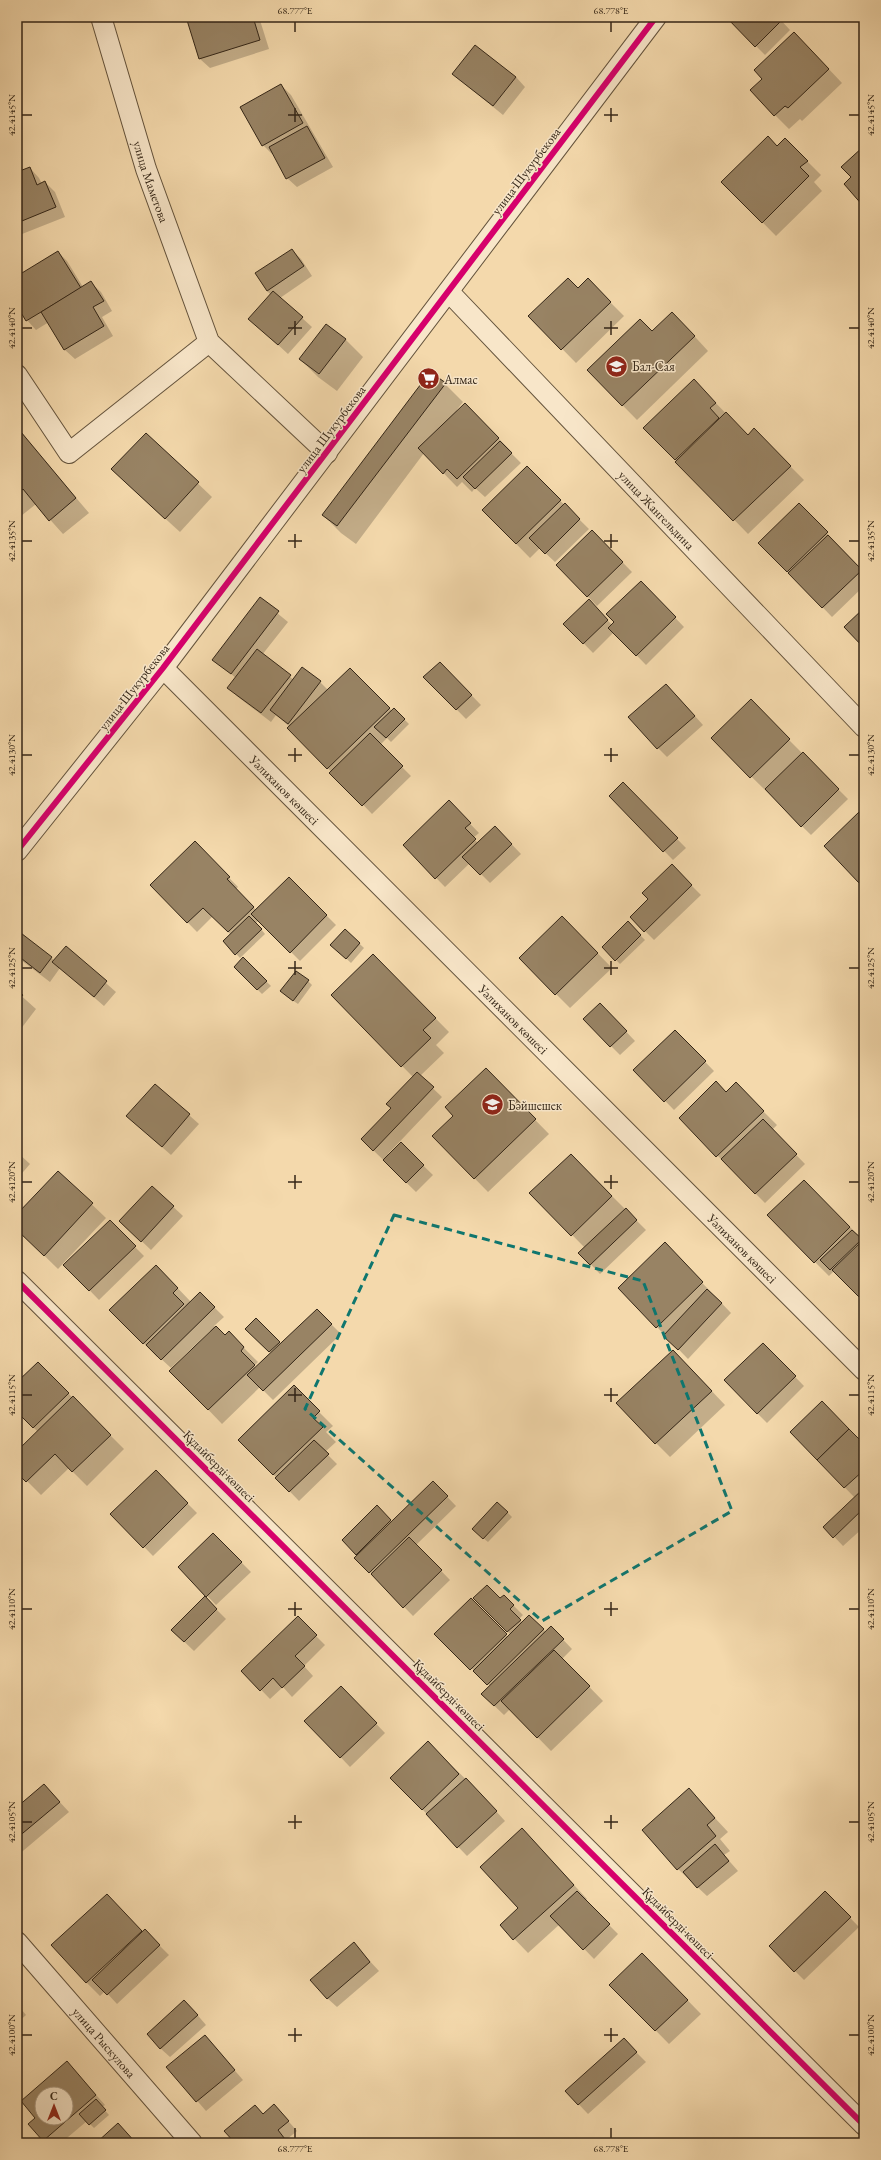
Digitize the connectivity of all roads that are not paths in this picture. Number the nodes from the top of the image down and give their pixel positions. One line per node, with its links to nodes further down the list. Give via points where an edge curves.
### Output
1 (101, 17): 4 (street, улица Маметова, via 146,169)
2 (656, 17): 3 (street, улица Шукурбекова)
3 (449, 292): 6 (street, улица Шукурбекова); 8 (street, улица Жангельдина)
4 (209, 342): 5 (street, via 69,454); 6 (street, улица Маметова)
5 (17, 375)
6 (327, 453): 7 (street, улица Шукурбекова)
7 (163, 668): 9 (street, улица Шукурбекова); 11 (street, Уәлиханов көшесі)
8 (864, 727)
9 (17, 851)
10 (17, 1281): 13 (street, Құдайберді көшесі)
11 (864, 1370)
12 (17, 1942): 14 (street, улица Рыскулова)
13 (864, 2125)
14 (192, 2143)

